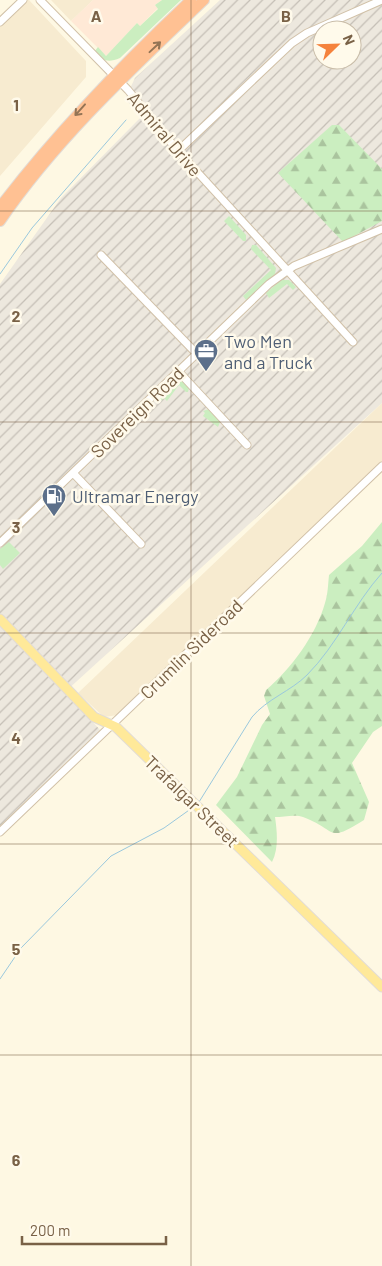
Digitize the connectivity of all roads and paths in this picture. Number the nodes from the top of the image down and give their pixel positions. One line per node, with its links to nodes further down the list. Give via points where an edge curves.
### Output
1 (22, 0): 6 (street)
2 (40, 0): 7 (street, Admiral Drive)
3 (191, 0): 7 (highway)
4 (204, 0): 7 (highway, one-way to 4)
5 (382, 0): 8 (street, via 292,42)
6 (0, 22)
7 (116, 78): 8 (street, Admiral Drive); 9 (highway, one-way to 9, via 50,144); 10 (highway)
8 (178, 151): 13 (street, Admiral Drive)
9 (0, 206)
10 (0, 221)
11 (382, 229): 13 (street, Sovereign Road)
12 (101, 255): 15 (street)
13 (286, 271): 14 (street, Admiral Drive); 15 (street, Sovereign Road)
14 (353, 342)
15 (196, 354): 16 (street, Sovereign Road)
16 (179, 372): 17 (street); 19 (street, Sovereign Road)
17 (247, 445)
18 (382, 466): 23 (street, Crumlin Sideroad)
19 (74, 474): 20 (street, Sovereign Road); 21 (street)
20 (0, 543)
21 (141, 544)
22 (0, 619): 23 (main road, Trafalgar Street, via 94,717)
23 (112, 725): 24 (street, Crumlin Sideroad); 25 (main road, Trafalgar Street)
24 (0, 832)
25 (382, 987)

